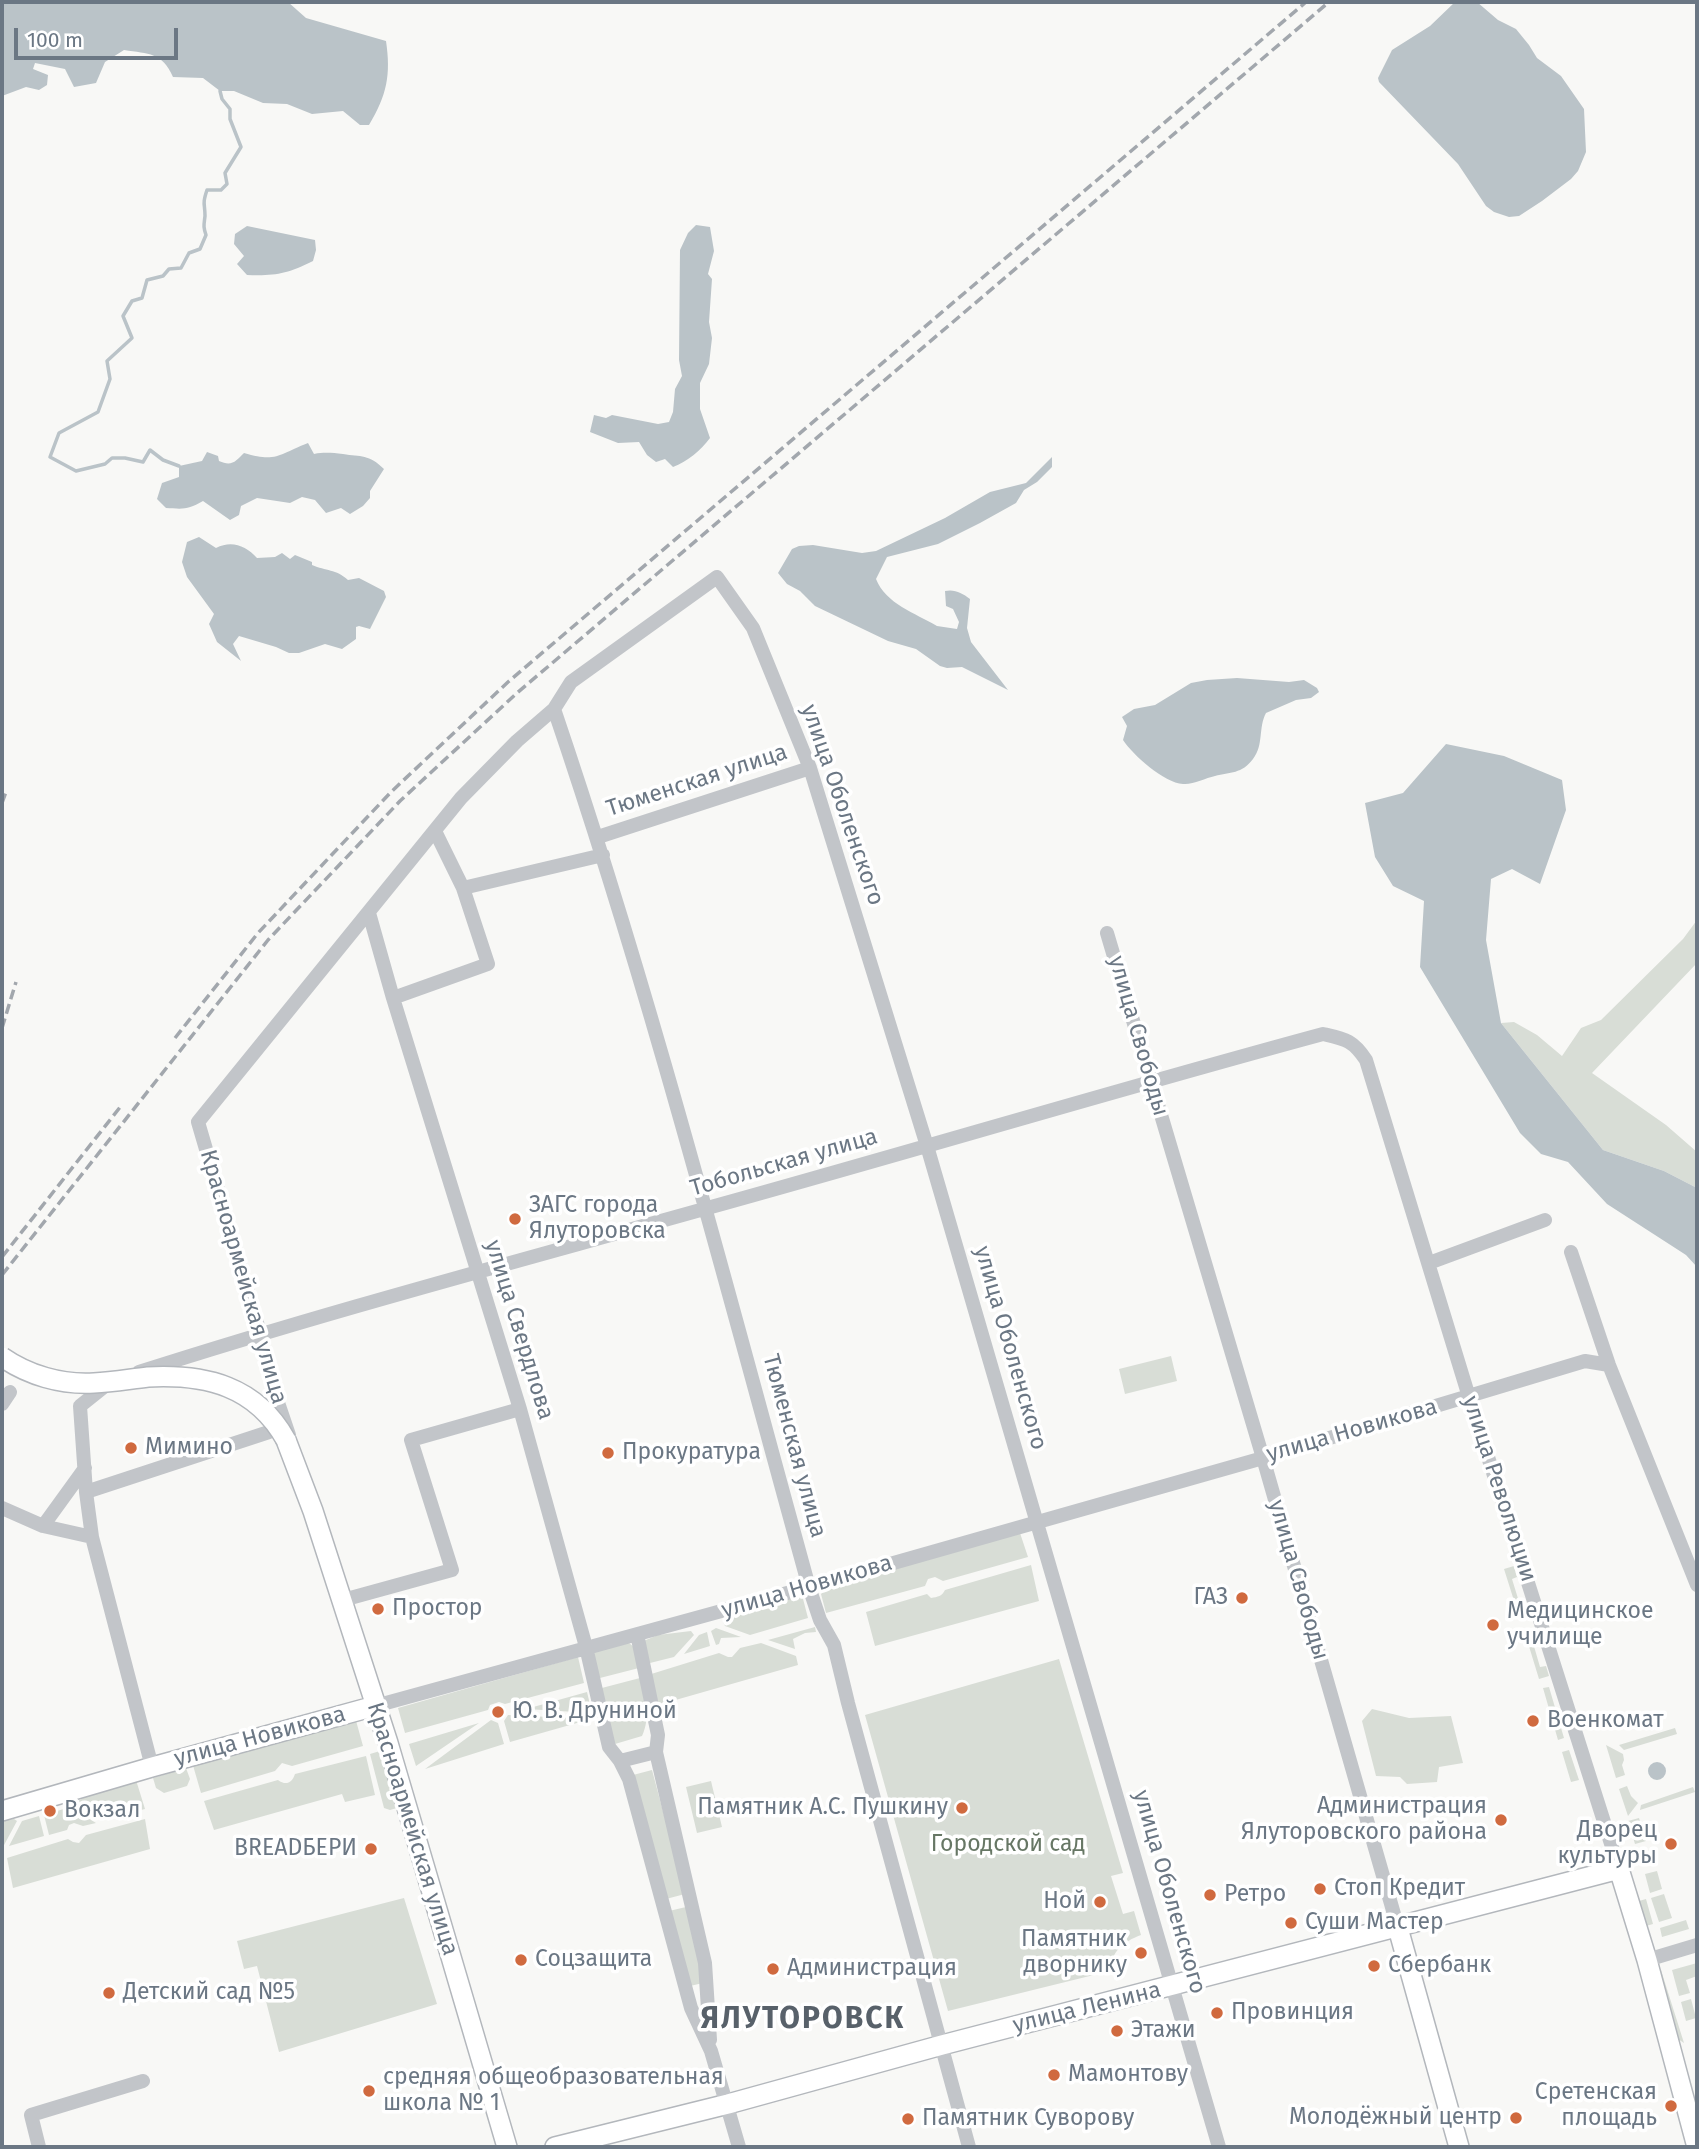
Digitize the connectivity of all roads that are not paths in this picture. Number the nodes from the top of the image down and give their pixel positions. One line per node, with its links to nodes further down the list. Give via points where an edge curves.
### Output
1 (554, 709): 2 (street, улица Оболенского, via 571,682 717,577 753,628); 3 (street, via 461,798); 4 (street, Тюменская улица)
2 (810, 768): 4 (street, Тюменская улица); 12 (street, улица Оболенского)
3 (435, 831): 6 (street); 7 (street)
4 (598, 837): 5 (street, Тюменская улица)
5 (603, 855): 6 (street); 13 (street, Тюменская улица)
6 (463, 888): 9 (street, via 488,964)
7 (369, 913): 9 (street, улица Свердлова); 18 (street, Красноармейская улица, via 198,1122)
8 (1108, 933): 11 (street, улица Свободы)
9 (393, 998): 17 (street, улица Свердлова)
10 (1347, 1039): 11 (street, Тобольская улица, via 1323,1034); 16 (street, улица Революции, via 1366,1060)
11 (1151, 1080): 12 (street, Тобольская улица); 24 (street, улица Свободы)
12 (927, 1146): 13 (street, Тобольская улица); 29 (street, улица Оболенского)
13 (705, 1209): 17 (street, Тобольская улица); 33 (street, Тюменская улица)
14 (1545, 1220): 16 (street)
15 (1571, 1252): 20 (street)
16 (1429, 1262): 21 (street, улица Революции)
17 (478, 1271): 18 (street, Тобольская улица); 22 (street, улица Свердлова)
18 (260, 1333): 25 (street, Тобольская улица, via 109,1382 80,1406); 28 (street, Красноармейская улица)
19 (2, 1357): 23 (main road, Красноармейская улица, bridge, via 17,1368 52,1380 92,1383 198,1378 251,1399 278,1426)
20 (1609, 1365): 21 (street, улица Новикова, via 1585,1361); 32 (street)
21 (1469, 1397): 24 (street, улица Новикова); 42 (street, улица Революции)
22 (520, 1409): 34 (street, via 411,1440 452,1570); 36 (street, улица Свердлова)
23 (278, 1436): 26 (street); 28 (main road, Красноармейская улица)
24 (1263, 1458): 29 (street, улица Новикова); 45 (street, улица Свободы)
25 (85, 1468): 26 (street); 30 (street)
26 (86, 1492): 31 (street)
27 (2, 1508): 30 (street)
28 (313, 1511): 34 (main road, Красноармейская улица)
29 (1038, 1520): 33 (street, улица Новикова); 48 (street, улица Оболенского)
30 (43, 1526): 31 (street)
31 (92, 1537): 40 (street)
32 (1697, 1585)
33 (809, 1587): 35 (street, улица Новикова); 49 (street, Тюменская улица, via 834,1645)
34 (343, 1600): 37 (main road, Красноармейская улица)
35 (637, 1634): 36 (street, улица Новикова); 38 (street, улица Свердлова, via 659,1735)
36 (586, 1647): 37 (street, улица Новикова); 39 (street, улица Свердлова, via 609,1746)
37 (375, 1706): 40 (main road, улица Новикова); 54 (main road, Красноармейская улица)
38 (656, 1752): 39 (street); 43 (street, улица Свердлова)
39 (620, 1761): 44 (street, улица Свердлова, via 629,1779)
40 (152, 1767): 41 (main road, улица Новикова)
41 (2, 1811)
42 (1619, 1869): 45 (main road, улица Ленина); 47 (main road, улица Революции)
43 (690, 1900): 44 (street); 50 (street, улица Свердлова, via 705,1963)
44 (663, 1906): 50 (street, улица Свердлова, via 691,2008)
45 (1398, 1928): 48 (main road, улица Ленина); 59 (main road, улица Свободы)
46 (1697, 1945): 47 (street)
47 (1647, 1960): 60 (main road, улица Революции)
48 (1173, 1985): 49 (main road, улица Ленина); 58 (street, улица Оболенского)
49 (942, 2045): 52 (main road, улица Ленина); 57 (street, Тюменская улица)
50 (711, 2052): 52 (street, улица Свердлова)
51 (143, 2081): 53 (street, via 31,2115)
52 (728, 2104): 55 (main road, улица Ленина); 56 (street, улица Свердлова)
53 (39, 2147)
54 (507, 2147)
55 (555, 2147)
56 (739, 2147)
57 (969, 2147)
58 (1219, 2147)
59 (1459, 2147)
60 (1697, 2147)

